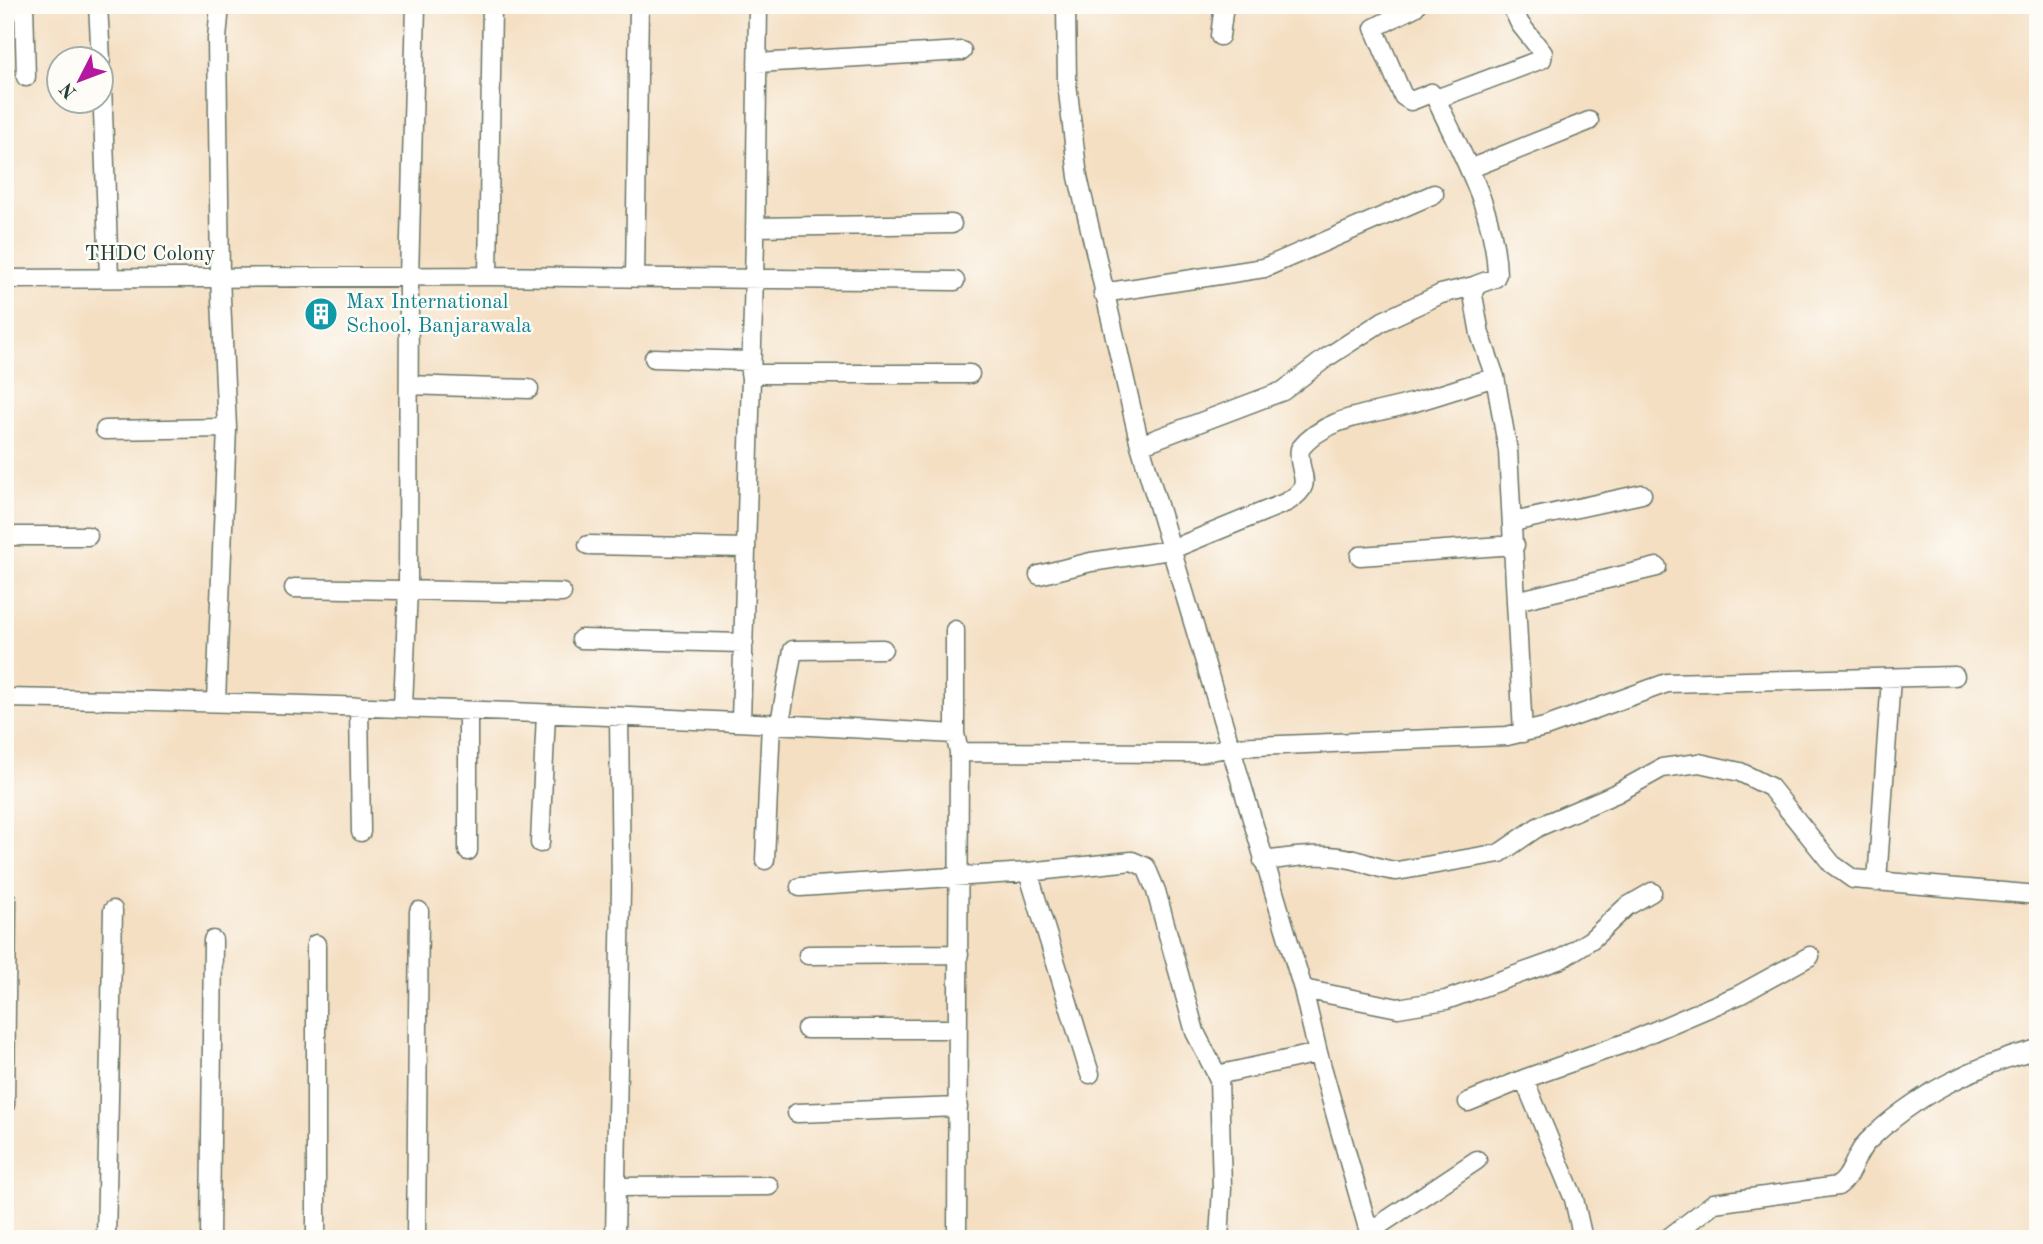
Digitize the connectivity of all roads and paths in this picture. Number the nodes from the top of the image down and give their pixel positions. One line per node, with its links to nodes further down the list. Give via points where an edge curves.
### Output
1 (24, 5): 16 (street)
2 (98, 5): 13 (street)
3 (220, 5): 26 (street)
4 (416, 5): 27 (street)
5 (492, 5): 24 (street)
6 (639, 5): 28 (street)
7 (758, 5): 15 (street)
8 (1066, 5): 33 (street, via 1071,134)
9 (1224, 5): 12 (street)
10 (1511, 5): 17 (street, via 1543,53 1542,59)
11 (1415, 7): 17 (street, via 1374,28 1403,96 1411,101 1431,93)
12 (1220, 36)
13 (99, 46)
14 (962, 51): 15 (street)
15 (757, 63): 23 (street)
16 (26, 77)
17 (1437, 99): 20 (street)
18 (103, 116): 25 (street)
19 (1590, 121): 20 (street)
20 (1469, 169): 32 (street, via 1489,222 1497,268 1495,278)
21 (1434, 194): 33 (street, via 1264,268)
22 (952, 224): 23 (street)
23 (755, 228): 30 (street)
24 (488, 276): 27 (street, THDC Colony); 28 (street, THDC Colony)
25 (109, 277): 26 (street, THDC Colony); 29 (street, THDC Colony)
26 (220, 277): 27 (street, THDC Colony); 40 (street)
27 (409, 278): 38 (street)
28 (635, 278): 30 (street, THDC Colony)
29 (5, 279)
30 (752, 280): 31 (street, THDC Colony); 35 (street)
31 (954, 281)
32 (1474, 286): 37 (street, via 1480,334); 42 (street, via 1441,294 1383,321 1283,391)
33 (1103, 293): 42 (street)
34 (653, 358): 35 (street)
35 (750, 368): 36 (street); 49 (street)
36 (970, 374)
37 (1495, 377): 44 (street); 50 (street, via 1332,425 1300,449 1305,478 1295,497)
38 (409, 385): 39 (street); 55 (street)
39 (529, 389)
40 (226, 428): 41 (street); 65 (street)
41 (105, 430)
42 (1140, 445): 50 (street)
43 (1642, 494): 44 (street)
44 (1513, 522): 48 (street)
45 (5, 536): 46 (street)
46 (88, 536)
47 (588, 545): 49 (street)
48 (1515, 545): 51 (street); 57 (street)
49 (746, 548): 60 (street)
50 (1171, 550): 53 (street); 75 (street)
51 (1360, 556)
52 (1657, 567): 57 (street)
53 (1039, 575)
54 (294, 588): 55 (street)
55 (408, 589): 56 (street); 67 (street)
56 (562, 593)
57 (1516, 601): 73 (street)
58 (955, 630): 74 (street)
59 (581, 639): 60 (street)
60 (744, 643): 71 (street)
61 (883, 649): 72 (street, via 793,650)
62 (1955, 676): 63 (street)
63 (1891, 678): 73 (street, via 1668,684); 84 (street)
64 (5, 698): 65 (street)
65 (216, 701): 66 (street)
66 (359, 706): 67 (street); 77 (street)
67 (403, 706): 68 (street)
68 (468, 711): 69 (street); 79 (street)
69 (546, 714): 70 (street); 78 (street)
70 (619, 717): 71 (street); 110 (street)
71 (741, 720): 72 (street)
72 (776, 723): 74 (street); 80 (street)
73 (1523, 733): 75 (street)
74 (955, 734): 76 (street)
75 (1232, 747): 76 (street, via 1180,754); 81 (street)
76 (959, 752): 83 (street)
77 (361, 832)
78 (540, 844)
79 (468, 851)
80 (765, 860)
81 (1263, 861): 84 (street, via 1322,855 1397,871 1490,856 1538,827 1662,768 1699,763 1740,772 1770,787 1841,873); 96 (street)
82 (1028, 872): 83 (street); 101 (street); 102 (street, via 1132,861 1146,867 1195,1032)
83 (960, 875): 85 (street); 93 (street)
84 (1877, 882): 87 (street)
85 (800, 887)
86 (1652, 892): 96 (street, via 1561,959 1446,1000 1398,1008)
87 (2038, 895)
88 (6, 900): 105 (street)
89 (113, 910): 112 (street)
90 (419, 911): 115 (street)
91 (213, 940): 113 (street)
92 (316, 944): 114 (street)
93 (958, 954): 94 (street); 98 (street)
94 (808, 955)
95 (1810, 956): 103 (street, via 1739,995 1631,1041)
96 (1303, 989): 100 (street)
97 (806, 1029): 98 (street)
98 (957, 1029): 106 (street)
99 (2038, 1049): 120 (street, via 1982,1066 1908,1109 1860,1150 1848,1177 1838,1186 1714,1203)
100 (1318, 1054): 102 (street); 111 (street)
101 (1090, 1074)
102 (1217, 1075): 118 (street, via 1222,1188)
103 (1524, 1079): 104 (street); 119 (street, via 1574,1199)
104 (1468, 1102)
105 (5, 1105)
106 (958, 1107): 107 (street); 117 (street)
107 (797, 1113)
108 (1477, 1160): 111 (street)
109 (769, 1186): 110 (street)
110 (616, 1187): 116 (street)
111 (1370, 1235)
112 (106, 1239)
113 (210, 1239)
114 (316, 1239)
115 (416, 1239)
116 (615, 1239)
117 (957, 1239)
118 (1219, 1239)
119 (1583, 1239)
120 (1667, 1239)

